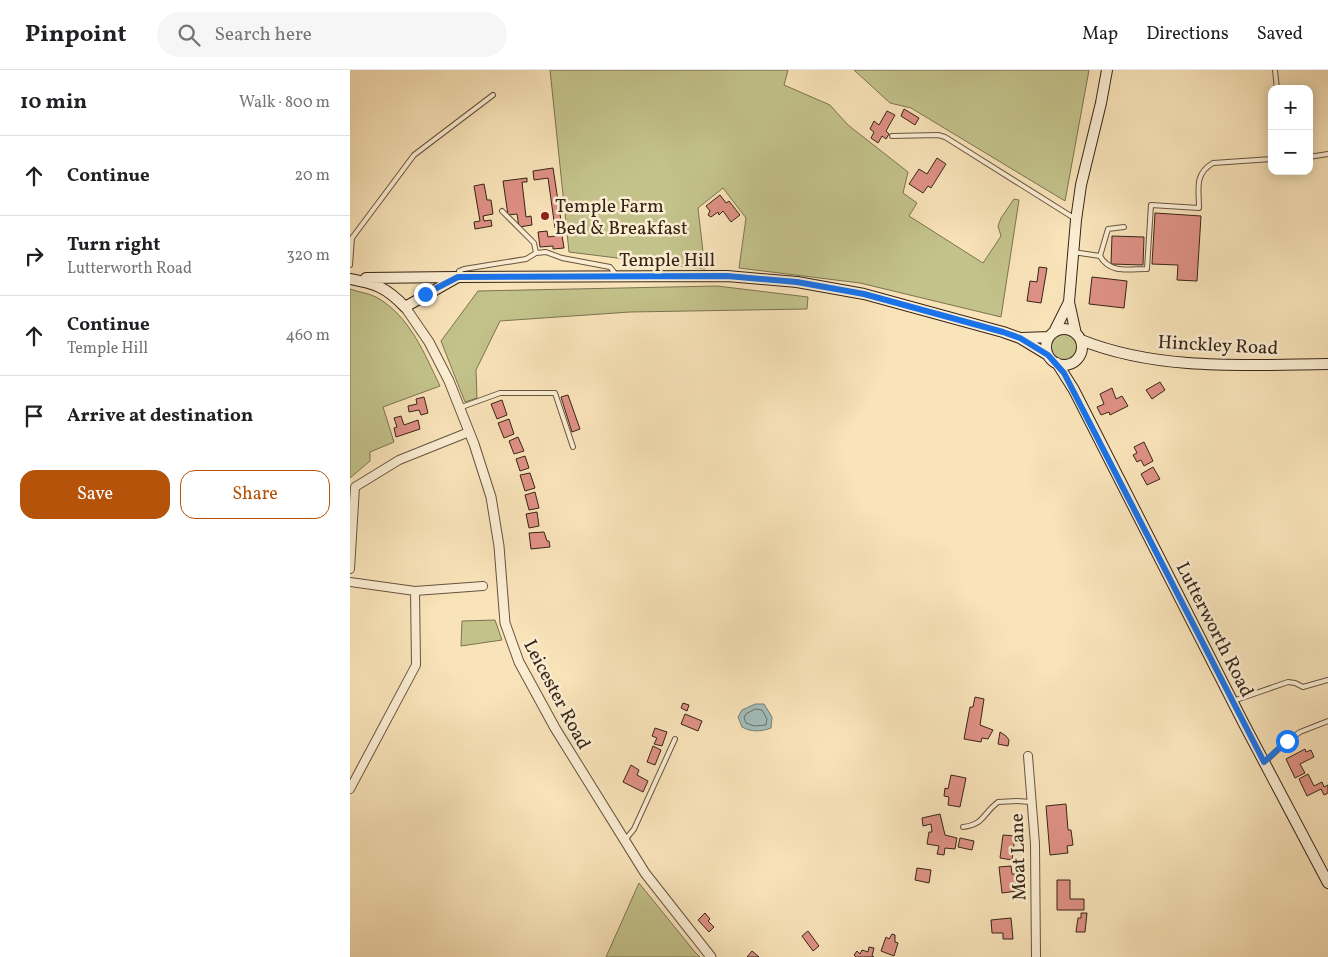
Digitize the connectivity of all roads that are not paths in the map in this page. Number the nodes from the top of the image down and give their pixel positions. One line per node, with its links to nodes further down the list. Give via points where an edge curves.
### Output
1 (1107, 70): 10 (main road)
2 (1275, 70): 3 (lane)
3 (1277, 85)
4 (493, 95): 15 (lane, via 414,155 352,238)
5 (892, 136): 10 (lane, via 946,137)
6 (1328, 154): 7 (lane)
7 (1313, 156)
8 (1268, 159): 14 (lane, via 1213,163 1205,168 1199,175 1199,208 1151,205 1147,269 1113,269 1104,264)
9 (502, 212): 13 (lane, via 534,243)
10 (1076, 220): 12 (main road)
11 (1124, 227): 14 (lane, via 1108,229)
12 (1073, 252): 14 (lane); 19 (main road)
13 (536, 253): 16 (lane, via 546,252 610,267); 17 (lane, via 526,259 464,268)
14 (1100, 256)
15 (350, 265)
16 (614, 276): 17 (main road, Temple Hill); 23 (main road, Temple Hill, via 727,276 797,282 872,296)
17 (458, 277): 18 (main road); 20 (main road, Temple Hill)
18 (350, 279): 20 (main road, via 375,284 393,294)
19 (1069, 302): 21 (main road); 22 (main road)
20 (405, 306): 30 (street, Leicester Road, via 429,342)
21 (1051, 335): 22 (main road, via 1063,329); 23 (main road, Temple Hill); 25 (main road, via 1046,346)
22 (1078, 337): 24 (main road, Hinckley Road); 26 (main road, via 1082,350)
23 (1020, 338): 25 (main road, Temple Hill)
24 (1106, 350): 26 (main road, Hinckley Road); 28 (main road, Hinckley Road, via 1161,361 1191,363)
25 (1048, 355): 27 (main road)
26 (1078, 357): 27 (main road, via 1067,364); 29 (main road)
27 (1057, 363): 29 (main road, Lutterworth Road)
28 (1328, 364)
29 (1074, 390): 38 (main road, Lutterworth Road)
30 (459, 408): 31 (street, Leicester Road); 32 (lane, via 500,393 555,393)
31 (469, 432): 33 (street, via 399,460 355,488); 46 (street, Leicester Road, via 491,497 499,546 504,623 518,662)
32 (573, 447)
33 (350, 569)
34 (350, 582): 36 (street)
35 (483, 586): 36 (street)
36 (415, 592): 43 (street, via 416,665)
37 (1328, 680): 38 (lane, via 1303,688 1288,682)
38 (1233, 701): 42 (main road, Lutterworth Road)
39 (1328, 721): 42 (lane, via 1300,732)
40 (675, 739): 46 (lane, via 634,829)
41 (1028, 756): 44 (street, Moat Lane)
42 (1264, 762): 47 (main road, Lutterworth Road)
43 (350, 789)
44 (1031, 802): 45 (lane, via 998,802 979,823); 49 (street, Moat Lane, via 1035,844)
45 (962, 827)
46 (625, 840): 48 (street, Leicester Road, via 645,873)
47 (1328, 883)
48 (711, 957)
49 (1036, 957)

